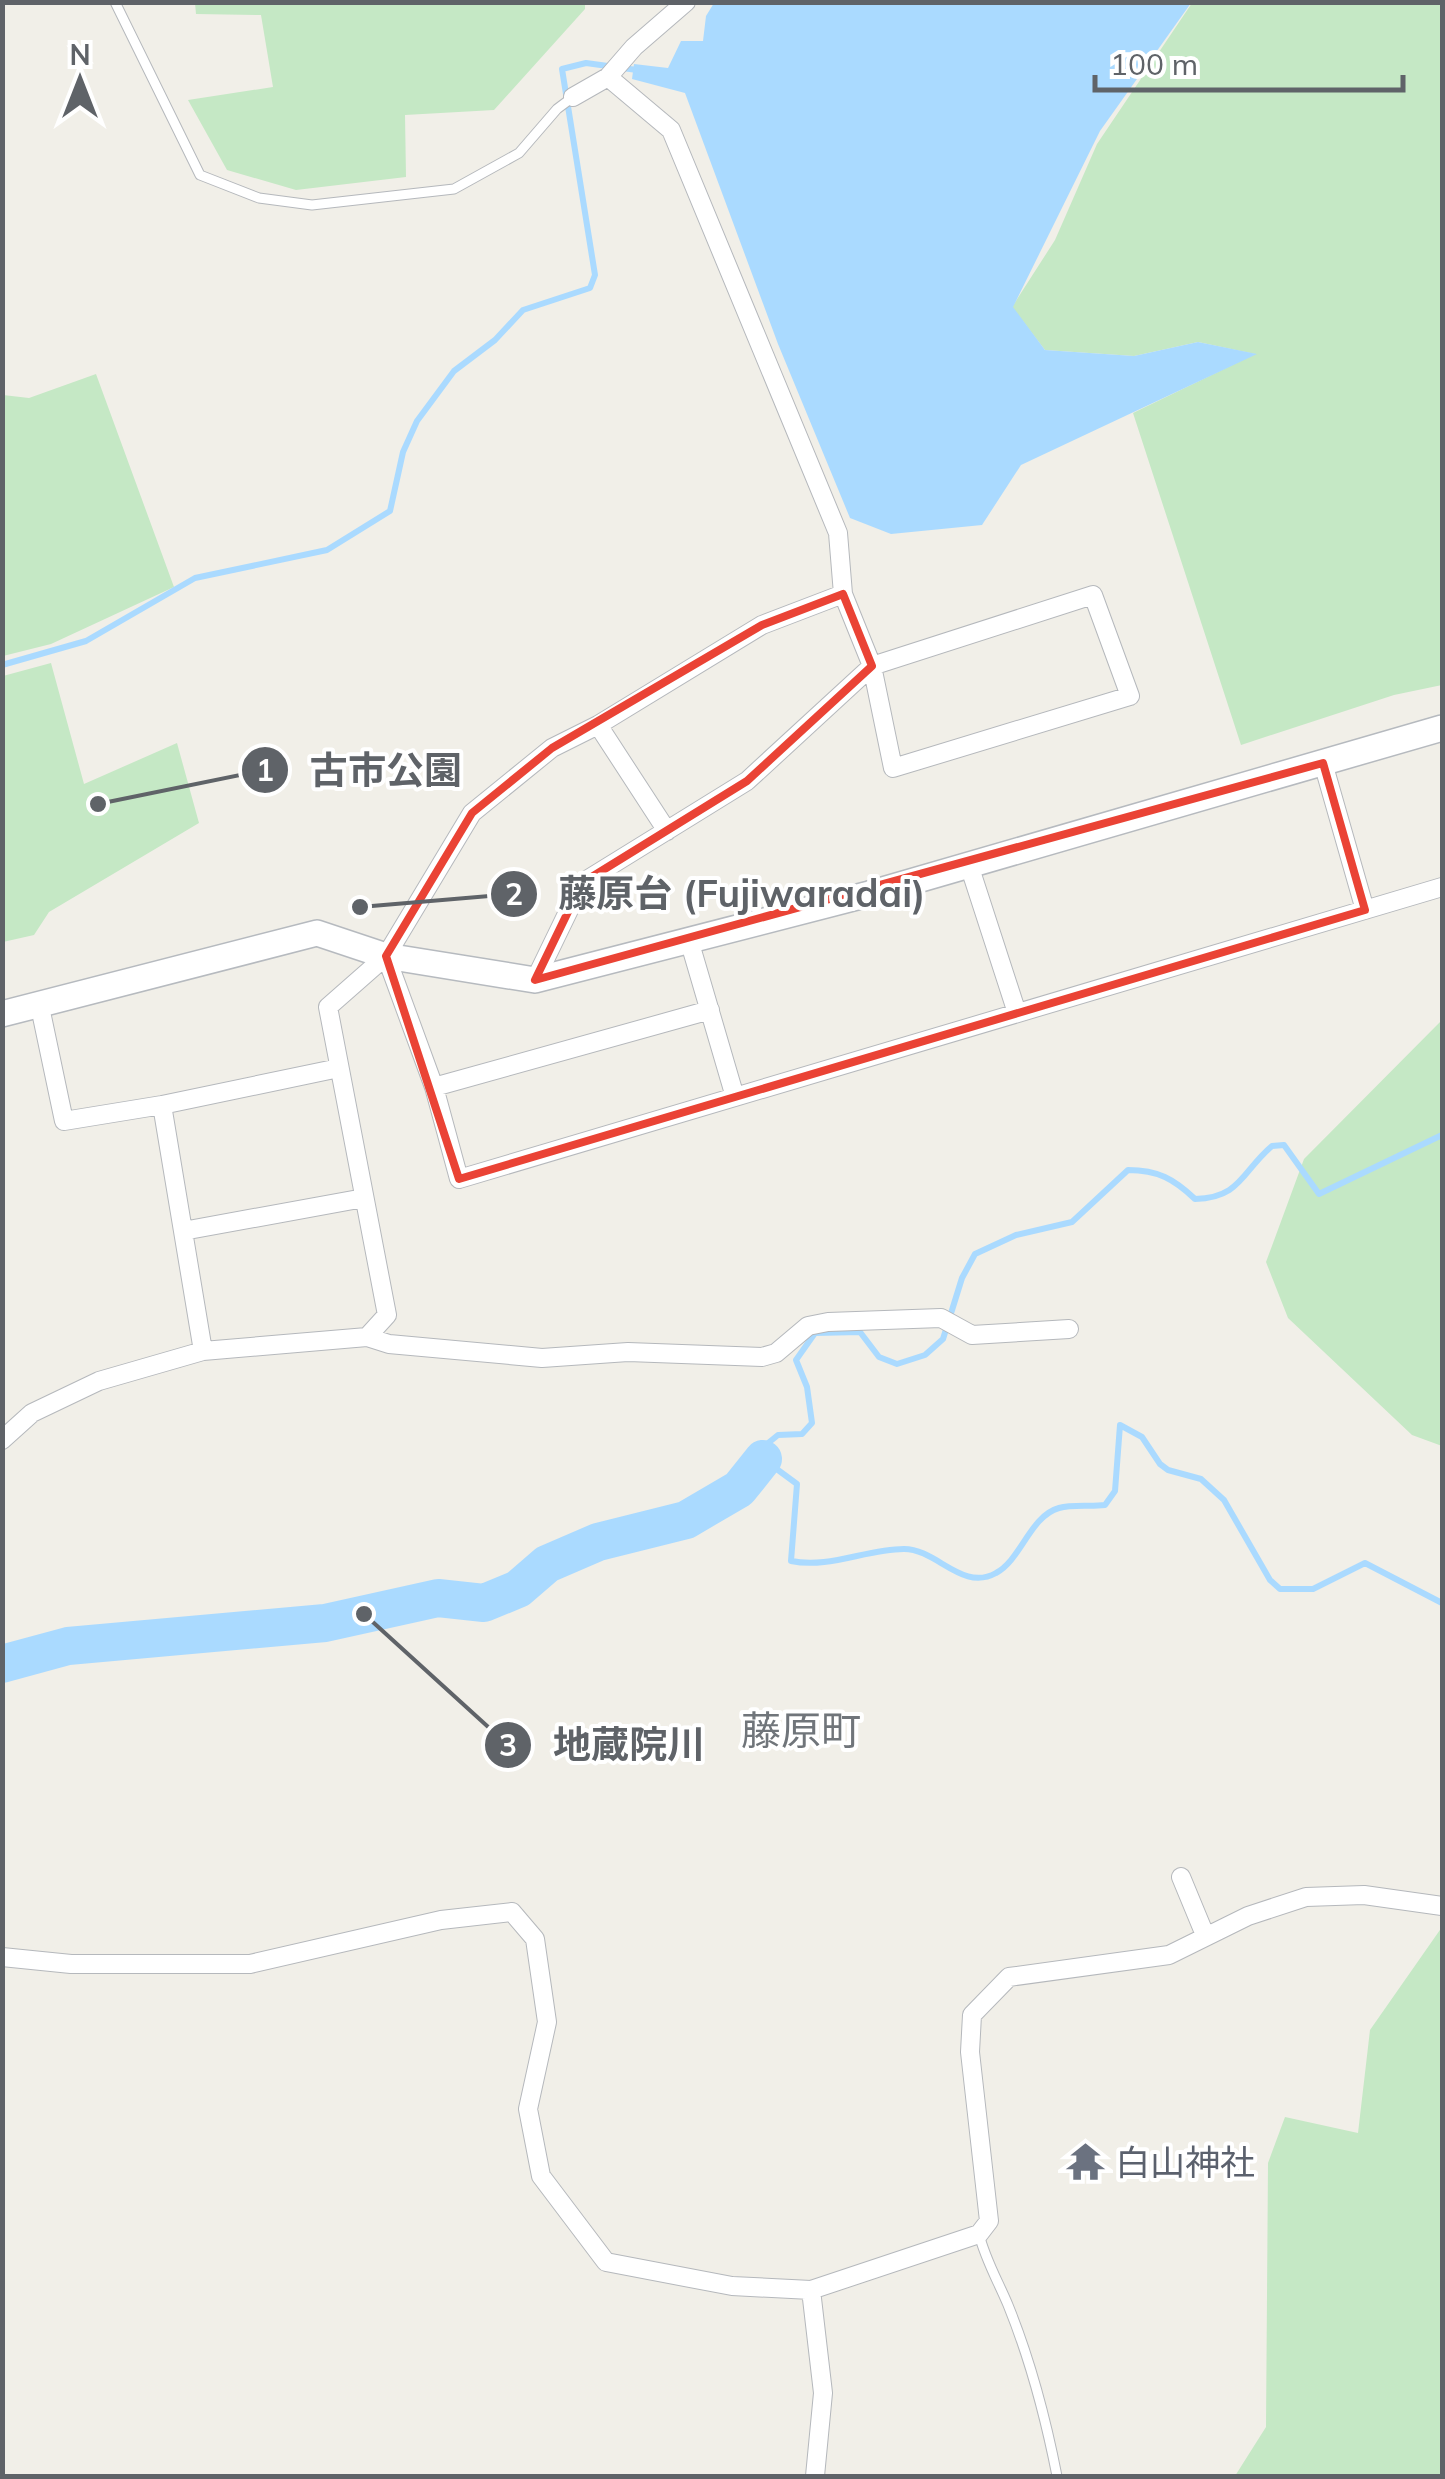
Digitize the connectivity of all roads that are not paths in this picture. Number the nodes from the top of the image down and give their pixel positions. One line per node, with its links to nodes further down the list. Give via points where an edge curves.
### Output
1 (114, 2): 4 (lane, via 200,175 260,198 312,205 454,189 518,153)
2 (686, 2): 3 (street)
3 (608, 77): 4 (street); 5 (street, via 672,130 838,533)
4 (573, 97)
5 (842, 594): 6 (street); 7 (street, via 762,625)
6 (872, 666): 6 (street, via 894,768 1130,696 1093,595); 10 (street, via 747,782)
7 (598, 725): 10 (street); 15 (street, via 552,748 472,812)
8 (1442, 728): 9 (street)
9 (1323, 763): 11 (street); 13 (street)
10 (666, 831): 16 (street, via 582,883)
11 (969, 865): 14 (street); 19 (street)
12 (1442, 887): 13 (street)
13 (1365, 910): 19 (street)
14 (689, 940): 16 (street); 18 (street)
15 (386, 956): 16 (street); 17 (street, via 317,933); 21 (street, via 328,1007); 22 (street)
16 (535, 980)
17 (40, 1007): 20 (street); 24 (street, via 64,1121)
18 (710, 1010): 22 (street); 23 (street)
19 (1017, 1013): 23 (street)
20 (2, 1014)
21 (339, 1068): 24 (street); 25 (street)
22 (434, 1087): 23 (street, via 459,1179)
23 (735, 1097)
24 (162, 1105): 26 (street)
25 (364, 1198): 26 (street); 28 (street, via 386,1314)
26 (183, 1231): 29 (street)
27 (1069, 1329): 28 (street, via 972,1336 941,1318 828,1322 808,1326 762,1357 522,1357)
28 (367, 1337): 29 (street)
29 (203, 1352): 30 (street, via 99,1381 32,1413)
30 (2, 1440)
31 (1181, 1877): 33 (street)
32 (1442, 1906): 33 (street, via 1306,1897)
33 (1204, 1936): 35 (street, via 1169,1955 1009,1977 972,2015 970,2052 989,2221)
34 (2, 1957): 36 (street, via 71,1964 250,1964 442,1920 512,1912 535,1939 547,2022 528,2109 541,2176 606,2262 732,2286)
35 (979, 2234): 36 (street); 38 (lane, via 1009,2308)
36 (811, 2290): 37 (street, via 823,2393)
37 (815, 2476)
38 (1057, 2476)

